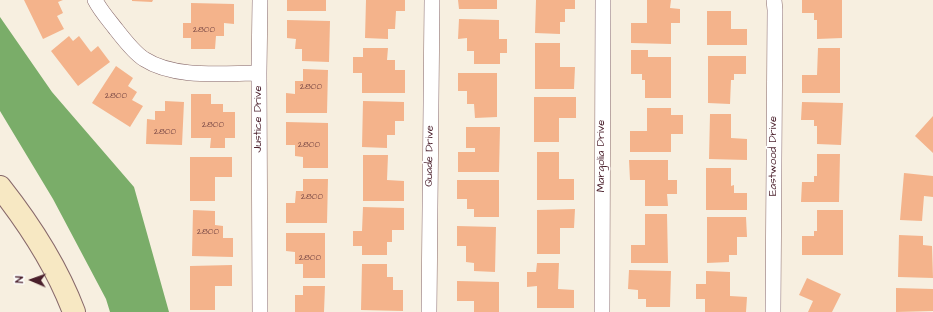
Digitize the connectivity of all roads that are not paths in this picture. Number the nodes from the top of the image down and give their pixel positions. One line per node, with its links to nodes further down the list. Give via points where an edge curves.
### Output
1 (95, 0): 6 (street, Justice Drive, via 120,35 143,58 155,65 189,73)
2 (260, 0): 6 (street)
3 (432, 0): 10 (street, Quade Drive)
4 (603, 0): 11 (street, Margolia Drive)
5 (774, 0): 12 (street, Eastwood Drive)
6 (259, 73): 9 (street, Justice Drive)
7 (0, 187): 8 (main road, via 17,208 50,261)
8 (74, 312)
9 (260, 312)
10 (429, 312)
11 (602, 312)
12 (773, 312)

